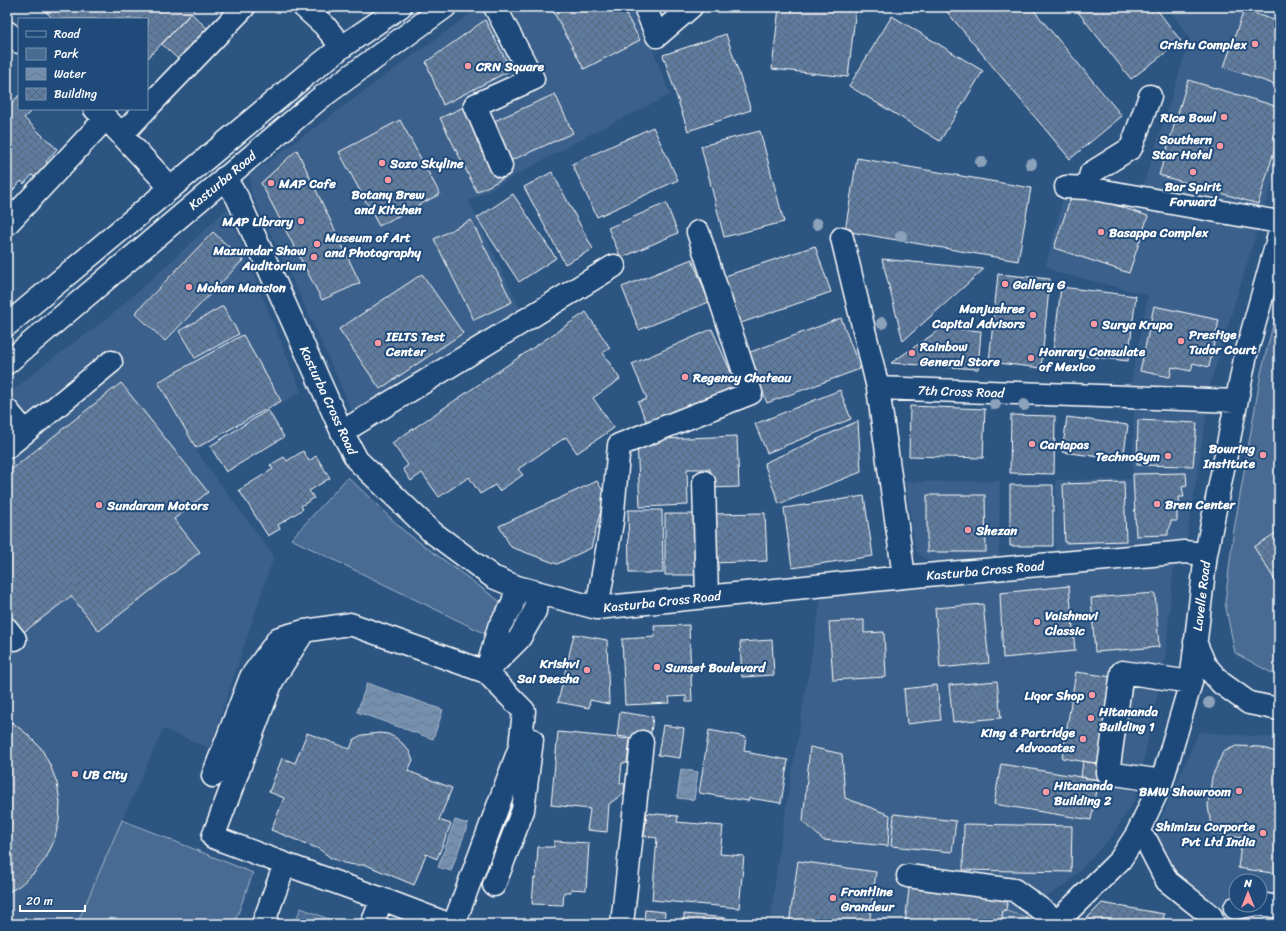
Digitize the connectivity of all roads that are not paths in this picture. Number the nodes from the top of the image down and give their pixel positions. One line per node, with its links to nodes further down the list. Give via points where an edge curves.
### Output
1 (244, 7): 12 (street)
2 (304, 7): 10 (street, via 324,25)
3 (400, 7): 10 (street, Kasturba Road)
4 (445, 7): 16 (street, Kasturba Road, via 360,67)
5 (495, 7): 15 (street, via 532,79 475,104)
6 (645, 7): 7 (street, via 657,36)
7 (691, 7)
8 (7, 32): 9 (street)
9 (18, 41)
10 (342, 47): 18 (street, Kasturba Road)
11 (1150, 96): 19 (street, via 1132,148 1091,173)
12 (148, 108)
13 (146, 110): 14 (street, via 131,125)
14 (107, 120): 18 (street); 21 (street)
15 (501, 166)
16 (224, 178): 28 (street, Kasturba Road); 33 (street, Kasturba Cross Road, via 237,197)
17 (1066, 186): 19 (street)
18 (171, 188): 26 (street, Kasturba Road)
19 (1087, 188): 20 (street)
20 (1279, 222)
21 (7, 224)
22 (698, 232): 40 (street, via 751,393 619,446 612,522)
23 (1279, 235): 30 (street, Lavelle Road, via 1246,354)
24 (842, 238): 29 (street)
25 (614, 266): 33 (street)
26 (8, 324)
27 (111, 362): 32 (street)
28 (7, 363)
29 (878, 388): 30 (street, 7th Cross Road); 37 (street)
30 (1236, 401): 36 (street, Lavelle Road)
31 (7, 410): 32 (street)
32 (25, 432): 34 (street)
33 (342, 432): 38 (street, Kasturba Cross Road, via 357,460 432,532 493,577)
34 (7, 447)
35 (704, 482): 39 (street)
36 (1206, 554): 37 (street, Kasturba Cross Road, via 1184,552); 42 (street, Lavelle Road)
37 (904, 577): 39 (street, Kasturba Cross Road)
38 (527, 590): 40 (street, Kasturba Cross Road); 43 (street, via 535,611 519,639)
39 (708, 597): 40 (street, Kasturba Cross Road)
40 (597, 608)
41 (304, 632): 43 (street, via 350,624); 48 (street, via 279,638 251,677); 51 (street, via 272,681 213,837)
42 (1195, 640): 44 (street, Lavelle Road); 45 (street, via 1205,665 1221,683 1249,703)
43 (486, 672): 46 (street)
44 (1191, 682): 49 (street, Lavelle Road); 49 (street, via 1122,672 1108,773)
45 (1279, 709)
46 (524, 711): 53 (street, via 532,734 523,810); 61 (street, via 520,747)
47 (642, 742): 62 (street)
48 (213, 776)
49 (1162, 781): 50 (street, Lavelle Road)
50 (1138, 834): 57 (street, Lavelle Road, via 1120,860); 63 (street, via 1147,842 1166,881 1211,916)
51 (285, 864): 54 (street); 58 (street)
52 (908, 876): 57 (street, via 1014,890)
53 (494, 885)
54 (382, 899): 59 (street); 60 (street)
55 (1268, 905): 56 (street)
56 (1279, 907)
57 (1056, 923)
58 (263, 924)
59 (372, 924)
60 (448, 924)
61 (454, 924)
62 (622, 924)
63 (1213, 924)

